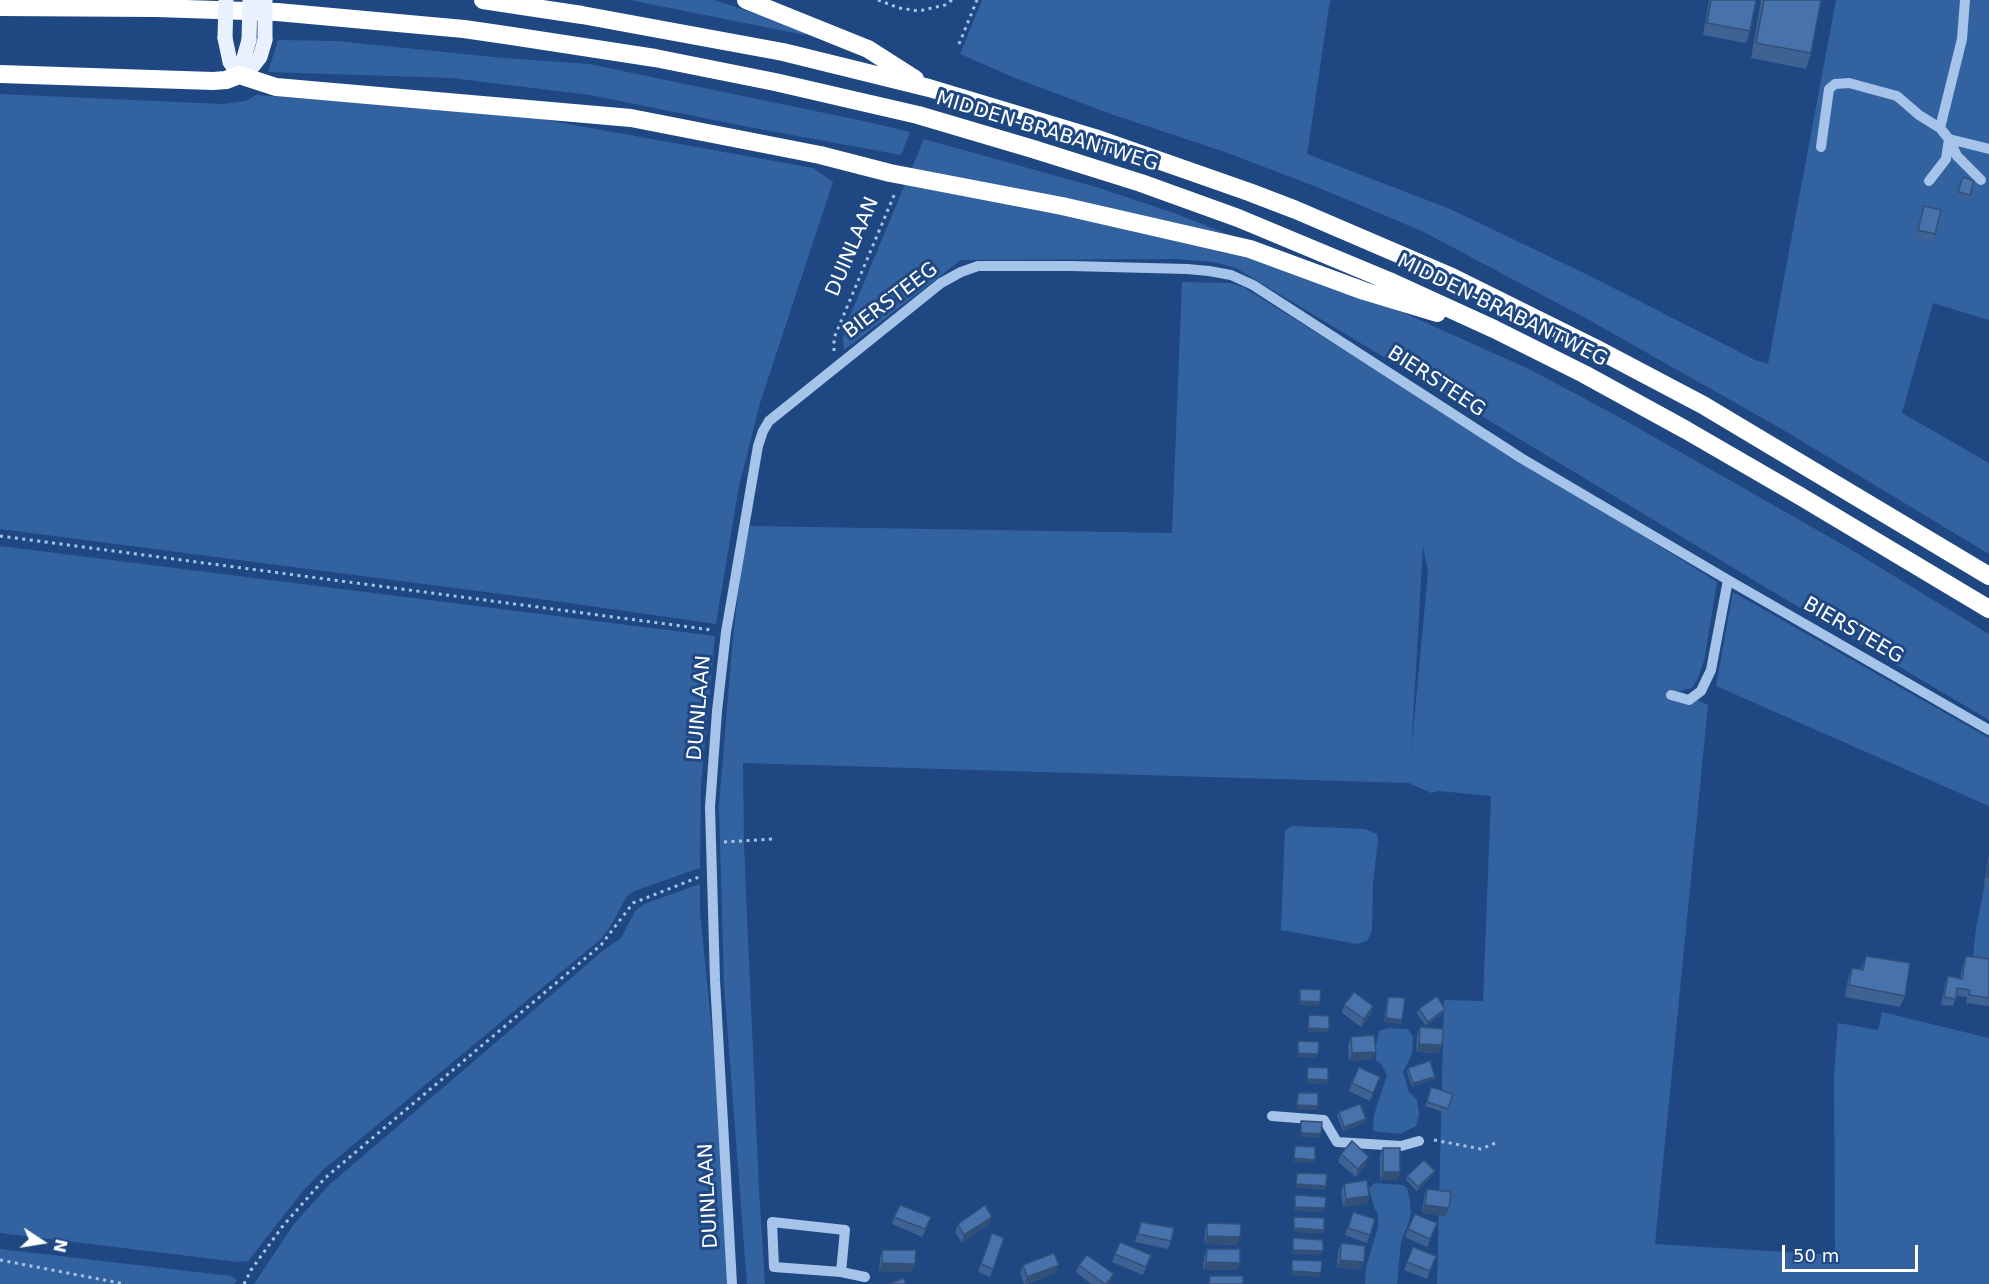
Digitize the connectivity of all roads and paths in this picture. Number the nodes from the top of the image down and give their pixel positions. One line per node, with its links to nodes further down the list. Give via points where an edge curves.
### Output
1 (226, 0): 14 (main road, bridge, via 225,38 230,62)
2 (250, 0): 11 (main road, bridge)
3 (266, 0): 11 (main road, bridge)
4 (483, 0): 15 (highway, MIDDEN-BRABANTWEG, via 783,52)
5 (746, 0): 15 (highway, via 868,49)
6 (878, 0): 7 (path, via 919,11)
7 (952, 0)
8 (977, 0): 12 (path)
9 (1965, 0): 16 (street, via 1962,39)
10 (0, 7): 23 (highway, MIDDEN-BRABANTWEG, via 277,12 430,26 655,58 776,82 918,115 1141,183 1238,218)
11 (257, 40): 14 (main road, via 260,57)
12 (959, 44)
13 (0, 74): 14 (highway, via 213,81)
14 (239, 75): 23 (highway, via 276,87 631,118 743,139 1250,249 1364,291)
15 (929, 88): 26 (highway, MIDDEN-BRABANTWEG, via 1151,156 1296,210 1452,277 1703,405)
16 (1940, 128): 17 (street); 18 (street, via 1898,96 1849,83 1835,84 1829,88)
17 (1949, 139): 19 (street); 20 (street, via 1957,156); 21 (street, via 1946,159)
18 (1821, 147)
19 (1989, 149)
20 (1981, 180)
21 (1929, 181)
22 (897, 189): 24 (path, DUINLAAN, via 834,338 833,348)
23 (1494, 329): 28 (highway, MIDDEN-BRABANTWEG, via 1686,430)
24 (840, 363): 27 (street, BIERSTEEG, via 941,283 978,266 1187,269 1231,275 1253,285 1521,458); 29 (street, DUINLAAN, via 769,421 763,431)
25 (0, 536): 29 (path)
26 (1989, 576)
27 (1728, 580): 30 (street, via 1711,670 1701,691 1689,700); 31 (street, BIERSTEEG)
28 (1989, 609)
29 (726, 632): 33 (street, DUINLAAN, via 710,807)
30 (1671, 695)
31 (1989, 730)
32 (773, 839): 33 (path)
33 (711, 842): 34 (street, DUINLAAN)
34 (711, 873): 42 (path, via 633,903 601,945 326,1178 282,1227); 43 (street, DUINLAAN)
35 (1272, 1116): 36 (street, via 1324,1120 1337,1142 1401,1146)
36 (1419, 1142): 37 (path, via 1436,1139 1482,1149)
37 (1498, 1142)
38 (0, 1260): 41 (path)
39 (841, 1272): 39 (street, via 845,1230 772,1222 774,1267); 40 (street)
40 (865, 1277)
41 (125, 1284)
42 (244, 1284)
43 (732, 1284)

